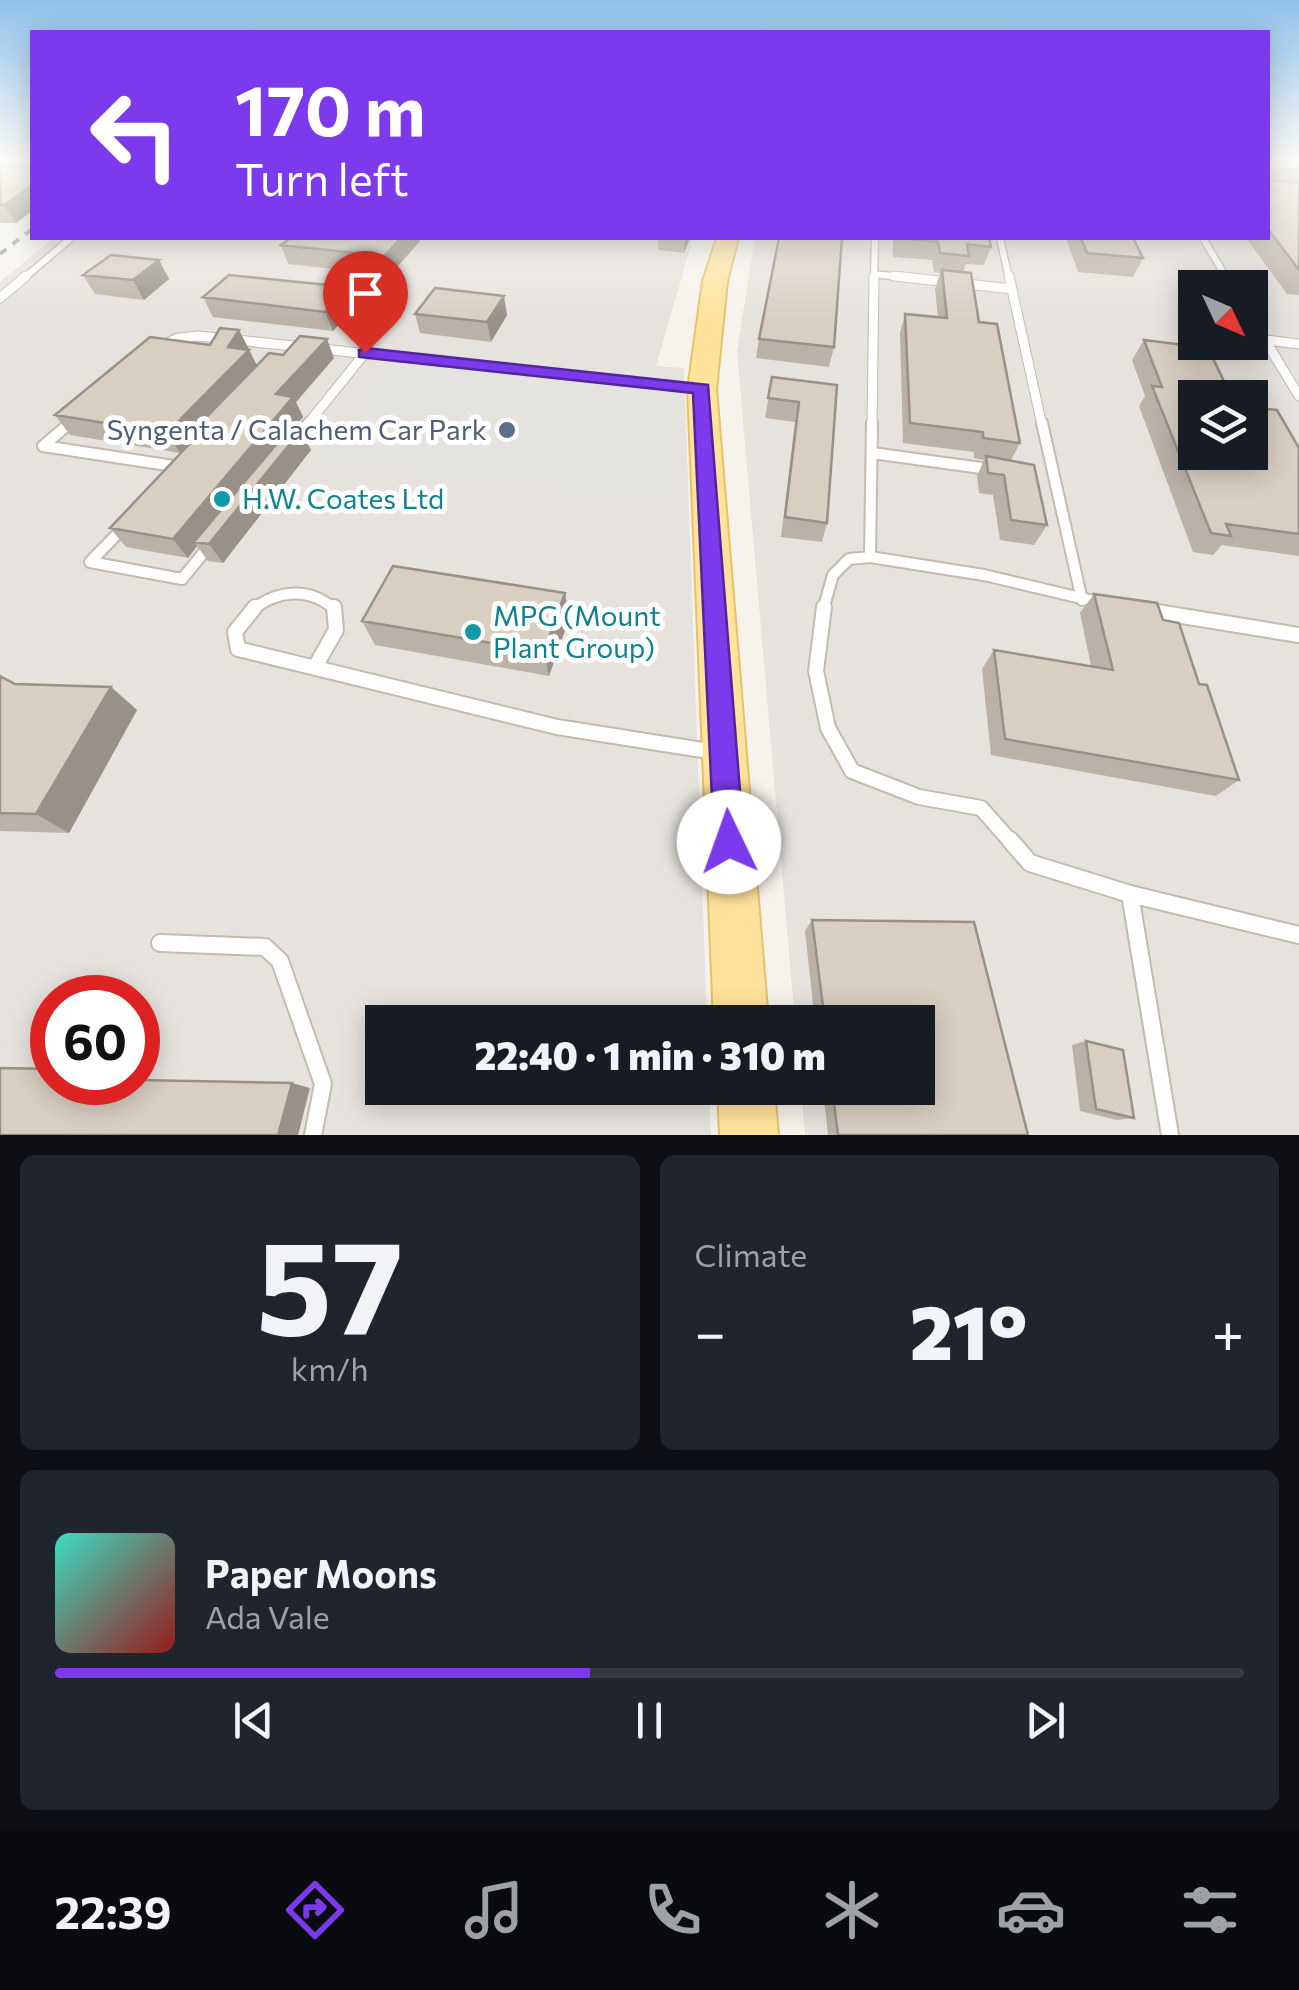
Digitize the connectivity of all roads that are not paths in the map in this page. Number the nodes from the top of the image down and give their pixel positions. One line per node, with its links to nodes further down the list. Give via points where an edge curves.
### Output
1 (69, 240): 9 (lane)
2 (726, 240): 17 (main road)
3 (875, 240): 7 (lane)
4 (1000, 240): 8 (lane)
5 (1204, 240): 6 (lane)
6 (1222, 270)
7 (874, 274): 8 (lane); 20 (lane)
8 (1012, 290): 26 (lane)
9 (0, 298)
10 (1268, 340): 12 (lane)
11 (1268, 343): 18 (lane)
12 (1299, 344)
13 (293, 346): 14 (lane); 15 (lane, via 198,336 178,338); 16 (lane)
14 (365, 353): 17 (lane); 22 (lane)
15 (145, 359)
16 (281, 359)
17 (702, 388): 34 (main road)
18 (1299, 396)
19 (87, 408): 23 (lane, via 43,446)
20 (872, 453): 24 (lane); 30 (lane)
21 (193, 454): 23 (lane)
22 (280, 459)
23 (180, 468): 27 (lane)
24 (1018, 473)
25 (1036, 476): 26 (lane)
26 (1054, 478): 31 (lane)
27 (167, 481)
28 (142, 508): 29 (lane, via 90,562 182,579)
29 (219, 534)
30 (870, 556): 31 (lane); 35 (lane, via 850,559 833,576 820,618 816,672 828,728 852,770 919,797 981,808 1030,863)
31 (1082, 600): 32 (lane)
32 (1299, 635)
33 (315, 667): 33 (lane, via 238,649 234,632 256,602 279,593 324,600 335,608 336,630); 34 (lane, via 557,728)
34 (724, 753): 38 (main road)
35 (1130, 894): 36 (lane); 42 (lane)
36 (1299, 934)
37 (160, 943): 40 (lane, via 265,947 280,961 322,1084)
38 (741, 1005)
39 (747, 1105): 41 (main road)
40 (313, 1135)
41 (749, 1135)
42 (1170, 1135)

